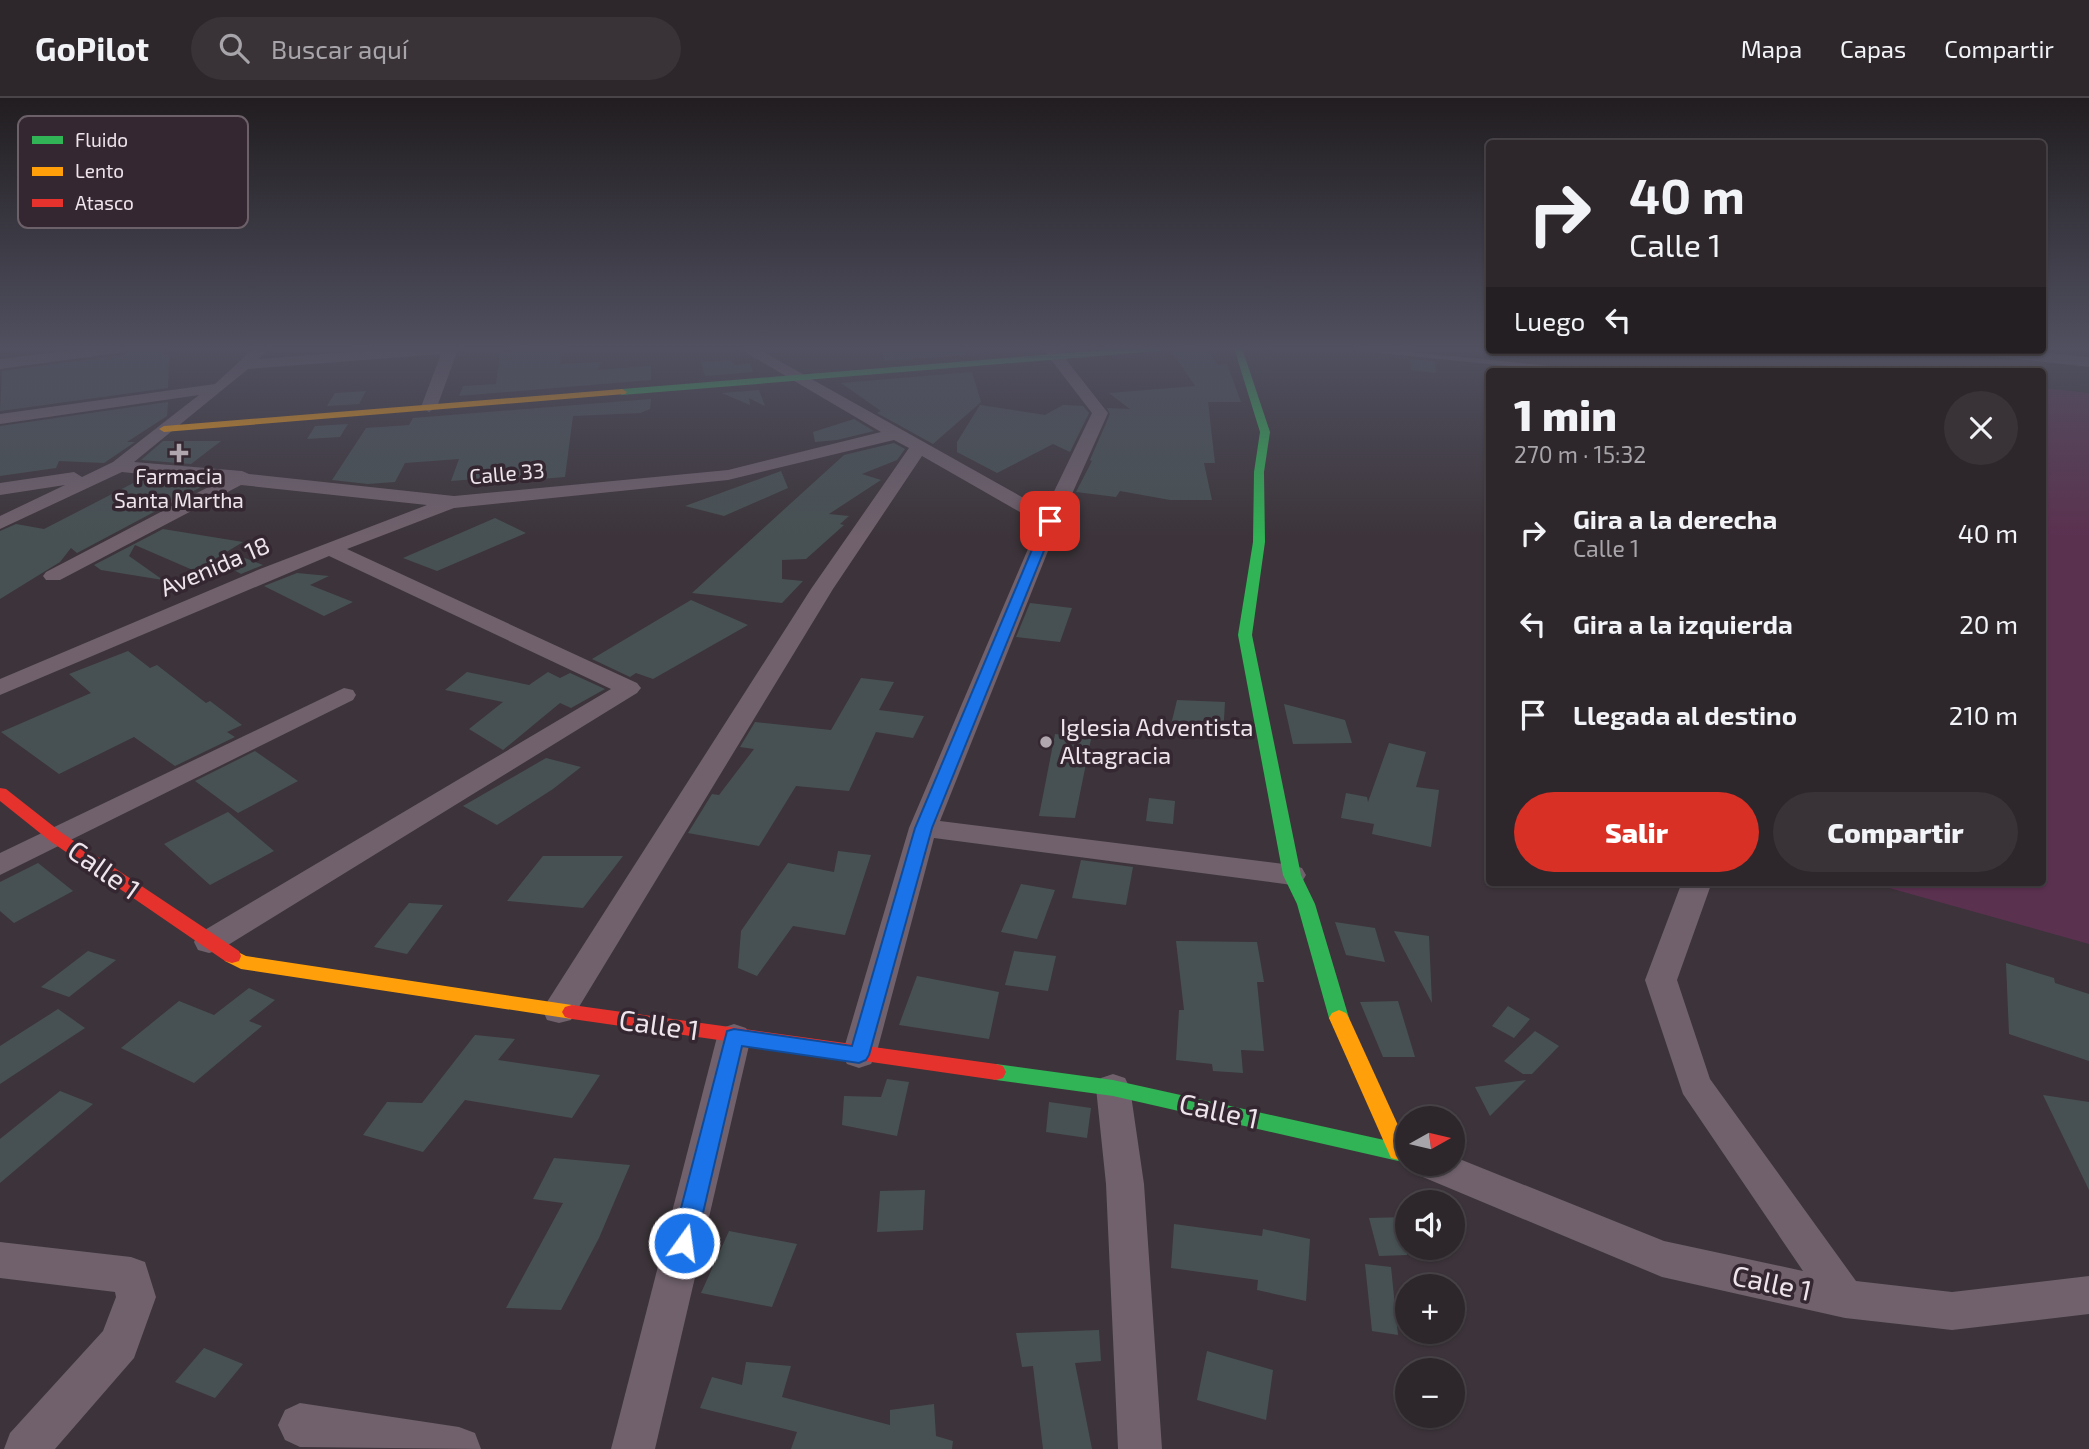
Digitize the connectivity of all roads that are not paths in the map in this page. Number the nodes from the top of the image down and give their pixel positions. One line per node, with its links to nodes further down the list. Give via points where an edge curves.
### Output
1 (56, 411): 7 (street)
2 (188, 411): 8 (street)
3 (380, 411): 8 (street)
4 (855, 411): 9 (street)
5 (1099, 411): 15 (street)
6 (1258, 411): 25 (street, via 1265,432 1259,472 1259,542 1245,635)
7 (0, 419)
8 (164, 429): 10 (street)
9 (908, 440): 14 (street, Calle 33, via 728,475); 15 (street); 28 (street, via 822,589)
10 (119, 466): 11 (street); 12 (street, Calle 33)
11 (101, 474): 13 (street); 16 (street)
12 (242, 477): 14 (street, Calle 33); 18 (street)
13 (0, 489)
14 (454, 502): 17 (street, Avenida 18)
15 (1050, 521): 22 (street)
16 (0, 523)
17 (328, 548): 19 (street, Avenida 18); 27 (street, via 629,688)
18 (53, 576)
19 (0, 688)
20 (344, 695): 23 (street)
21 (0, 793): 23 (street, Calle 1)
22 (923, 828): 25 (street); 30 (street)
23 (57, 837): 24 (street); 27 (street, Calle 1)
24 (0, 865)
25 (1292, 875): 32 (street, via 1306,904 1339,1018)
26 (1696, 886): 37 (street, via 1661,980 1695,1084)
27 (209, 942): 28 (street, Calle 1, via 241,962)
28 (559, 1010): 29 (street, Calle 1)
29 (734, 1037): 30 (street, Calle 1); 41 (street)
30 (859, 1055): 31 (street, Calle 1)
31 (1113, 1088): 33 (street, Calle 1); 42 (street, via 1125,1184)
32 (1395, 1124)
33 (1395, 1152)
34 (1461, 1176): 37 (street, Calle 1, via 1662,1259)
35 (0, 1260): 39 (street, via 131,1275 136,1297 119,1344)
36 (2089, 1295): 37 (street, Calle 1, via 1952,1311)
37 (1845, 1299)
38 (300, 1425): 40 (street)
39 (26, 1449)
40 (459, 1449)
41 (634, 1449)
42 (1140, 1449)

